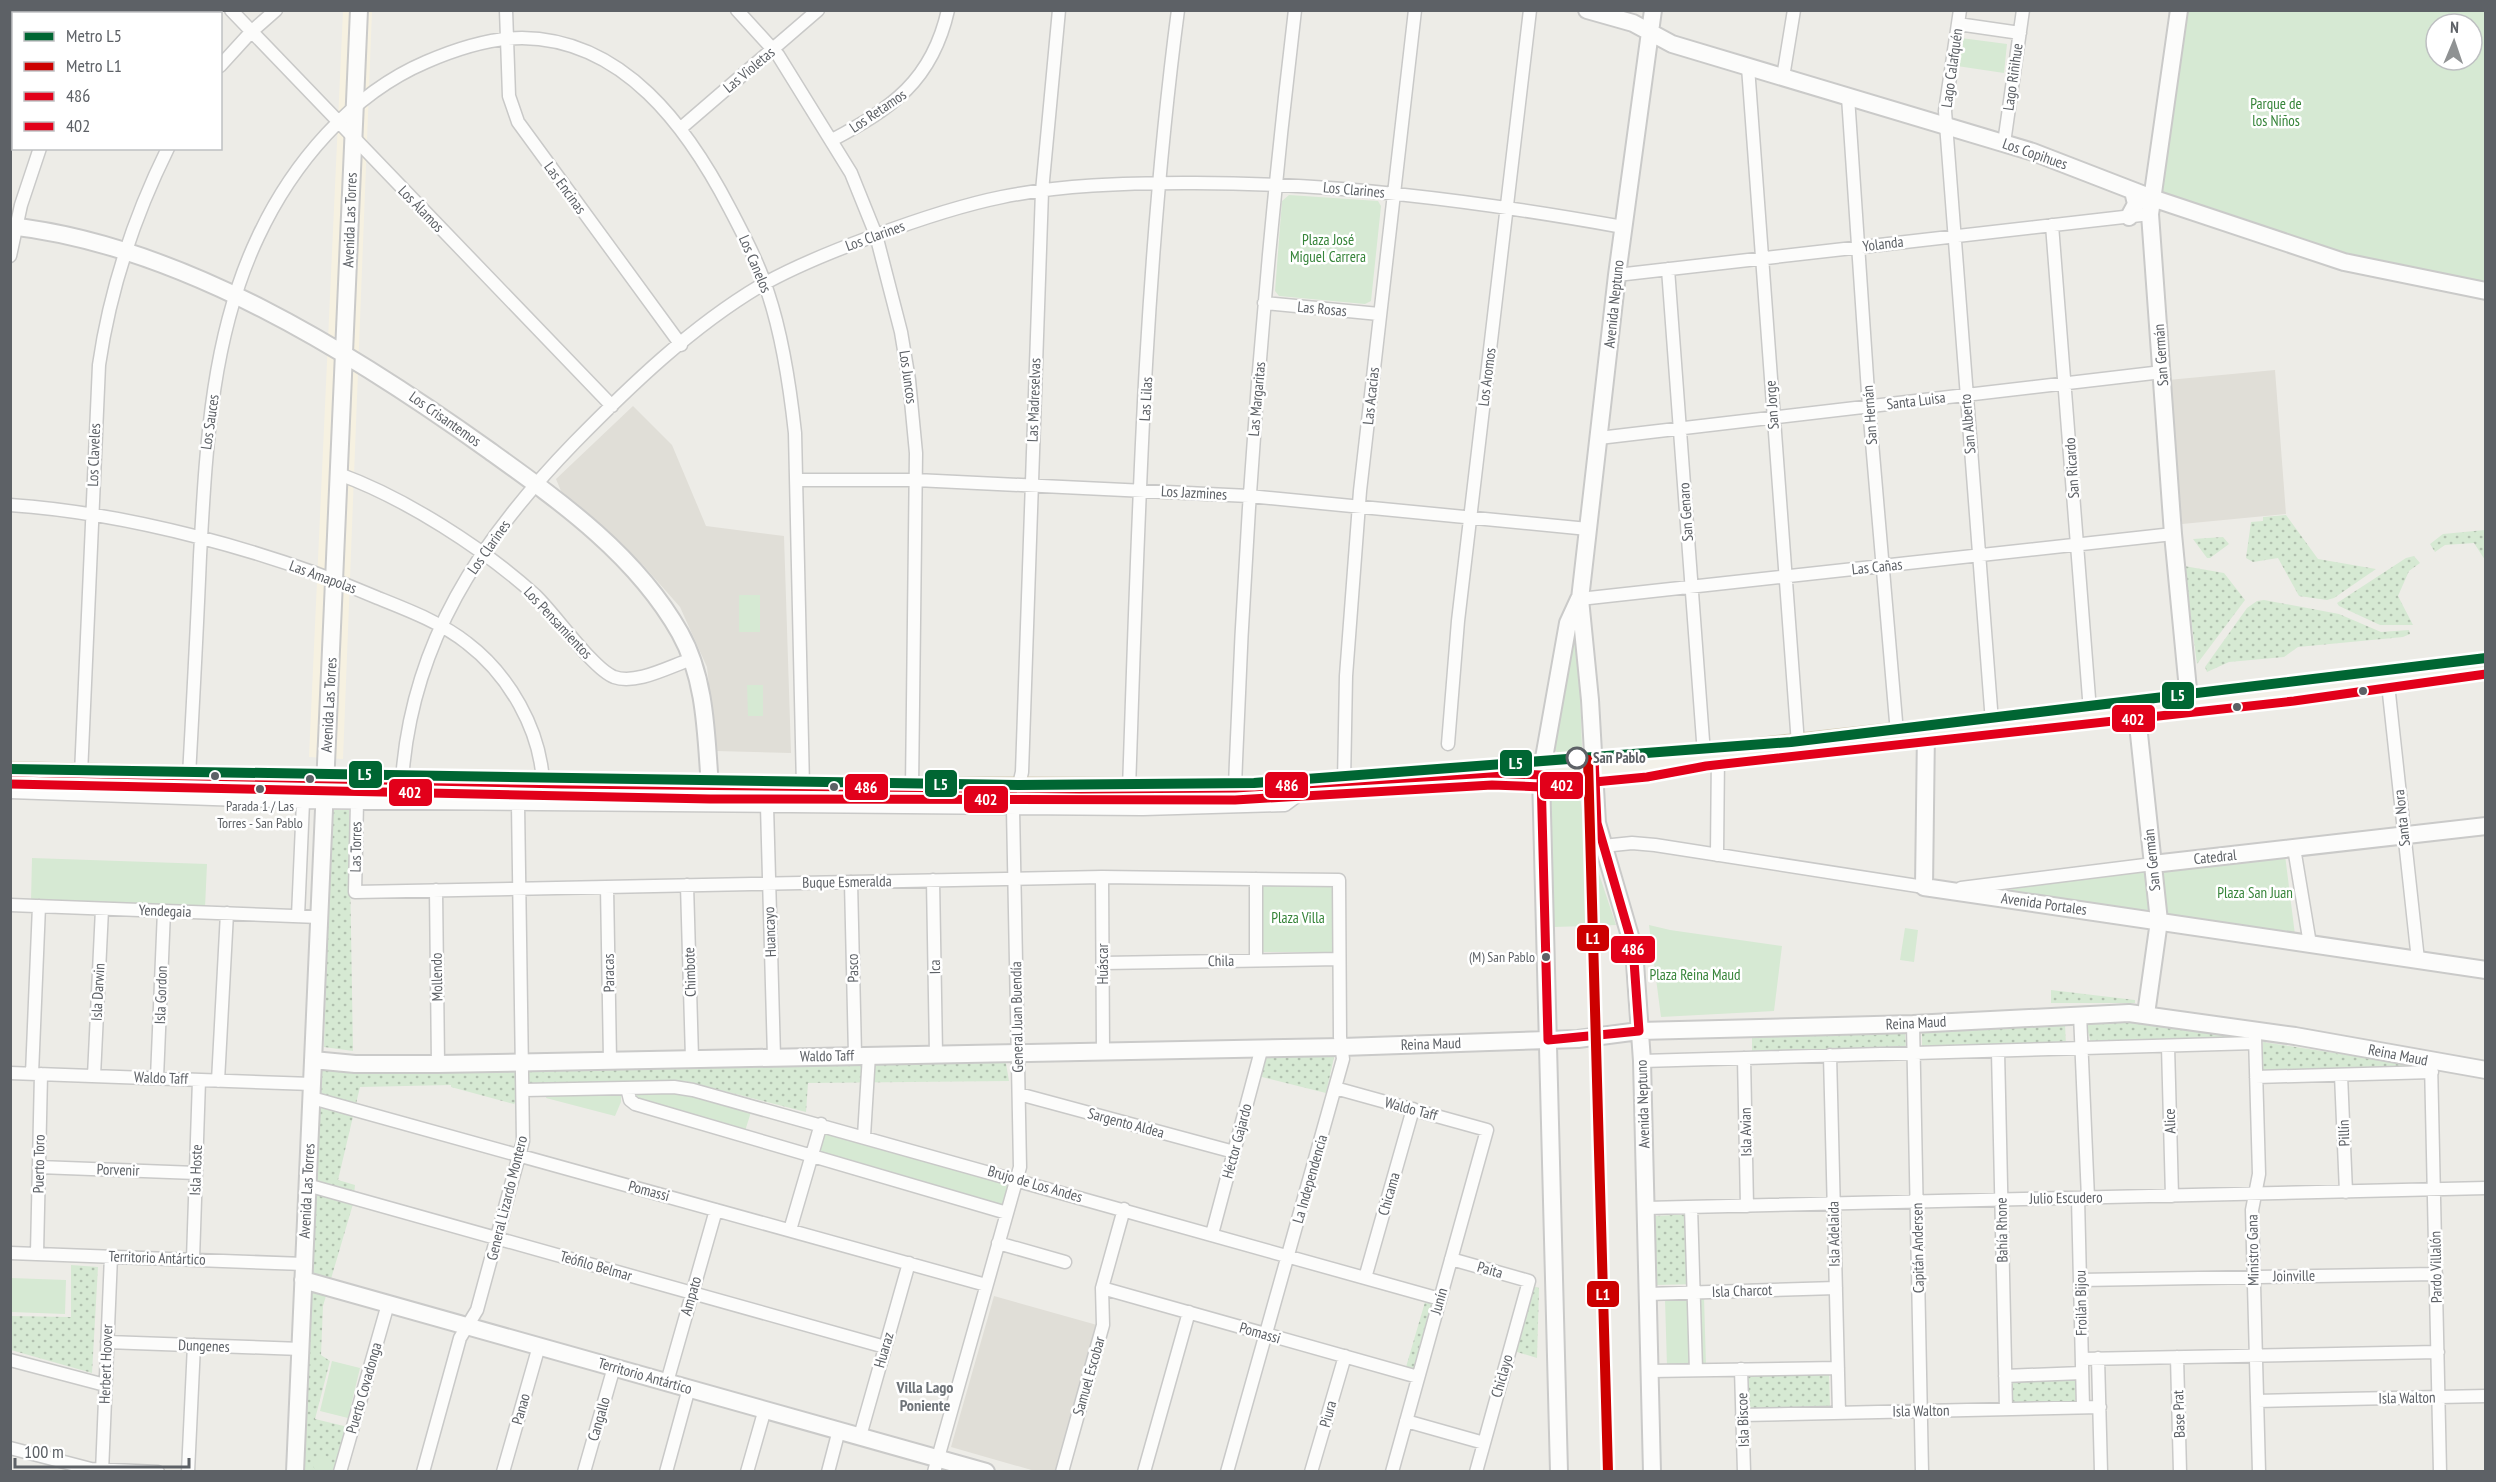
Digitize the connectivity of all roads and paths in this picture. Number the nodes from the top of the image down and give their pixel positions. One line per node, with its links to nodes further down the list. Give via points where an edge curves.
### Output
1 (231, 10): 20 (street, Los Álamos)
2 (276, 10): 20 (street)
3 (359, 10): 29 (street, Avenida Las Torres)
4 (506, 10): 23 (street, Las Encinas)
5 (737, 10): 24 (street, Los Juncos)
6 (818, 10): 24 (street, Las Violetas)
7 (948, 10): 34 (street, Los Retamos, via 934,53 909,90 871,119)
8 (1059, 10): 41 (street, Las Madreselvas)
9 (1178, 10): 38 (street, Las Lilas)
10 (1295, 10): 39 (street, Las Margaritas)
11 (1415, 10): 42 (street, Las Acacias)
12 (1530, 10): 44 (street, Los Aromos)
13 (1587, 10): 21 (street, Los Copihues, via 1633,23)
14 (1653, 10): 21 (street, Avenida Neptuno)
15 (1794, 10): 27 (street)
16 (1960, 10): 19 (street, Lago Calafquén)
17 (2023, 10): 22 (street, Lago Riñihue)
18 (2180, 10): 43 (street, San Germán)
19 (1958, 24): 22 (street); 31 (street, Lago Calafquén)
20 (251, 32): 25 (street); 30 (street, Los Álamos)
21 (1649, 32): 26 (street, Los Copihues, via 1665,41); 48 (street, Avenida Neptuno)
22 (2020, 33): 35 (street, Lago Riñihue)
23 (507, 39): 29 (street, Los Canelos, via 454,51 417,66); 32 (street, Los Canelos, via 551,41 602,59 646,90); 62 (street, Las Encinas, via 509,96 518,122)
24 (773, 49): 32 (street, Las Violetas); 34 (street, Los Juncos)
25 (222, 64)
26 (1748, 66): 27 (street, Los Copihues); 54 (street, San Jorge)
27 (1783, 77): 28 (street, Los Copihues)
28 (1848, 96): 31 (street, Los Copihues); 51 (street, San Hernán)
29 (355, 107): 30 (street, Los Sauces); 33 (street, Avenida Las Torres)
30 (338, 122): 33 (street, Los Álamos); 59 (street, Los Sauces, via 267,219)
31 (1946, 126): 35 (street, Los Copihues); 50 (street, San Alberto)
32 (681, 128): 57 (street, Los Canelos, via 726,201)
33 (354, 140): 63 (street, Avenida Las Torres); 67 (street, Los Álamos)
34 (832, 141): 49 (street, Los Juncos, via 859,189)
35 (2004, 143): 40 (street, Los Copihues)
36 (39, 150): 47 (street)
37 (167, 150): 52 (street, Los Claveles)
38 (1158, 183): 39 (street, Los Clarines); 41 (street, Los Clarines); 77 (street, Las Lilas)
39 (1274, 184): 42 (street, Los Clarines); 60 (street, Las Margaritas)
40 (2133, 190): 43 (street, Los Copihues); 45 (street, via 2136,204)
41 (1042, 192): 49 (street, Los Clarines, via 959,208); 76 (street, Las Madreselvas)
42 (1392, 194): 44 (street, Los Clarines); 61 (street, Las Acacias)
43 (2151, 206): 45 (street, Yolanda); 58 (street, Los Copihues, via 2344,262); 64 (street, San Germán)
44 (1507, 208): 48 (street, Los Clarines); 82 (street, Los Aromos)
45 (2129, 217): 46 (street, Yolanda)
46 (2052, 225): 50 (street, Yolanda); 65 (street, San Ricardo)
47 (13, 227): 52 (street, Los Crisantemos, via 73,237); 53 (street)
48 (1623, 227): 56 (street, Avenida Neptuno)
49 (876, 235): 57 (street, Los Clarines); 74 (street, Los Juncos, via 907,364)
50 (1954, 236): 51 (street, Yolanda); 66 (street, San Alberto)
51 (1858, 247): 54 (street, Yolanda); 68 (street, San Hernán)
52 (125, 252): 59 (street, Los Crisantemos); 81 (street, Los Claveles, via 99,365)
53 (10, 256)
54 (1761, 258): 55 (street, Yolanda); 69 (street, San Jorge)
55 (1668, 269): 56 (street, Yolanda); 70 (street, San Genaro)
56 (1617, 275): 71 (street, Avenida Neptuno)
57 (765, 284): 62 (street, Los Clarines, via 724,310); 73 (street, Los Canelos, via 790,394)
58 (2486, 291)
59 (235, 297): 63 (street, Los Crisantemos); 85 (street, Los Sauces, via 208,435)
60 (1264, 303): 61 (street, Las Rosas); 78 (street, Las Margaritas)
61 (1379, 314): 80 (street, Las Acacias)
62 (681, 345): 67 (street, Los Clarines)
63 (344, 354): 72 (street, Avenida Las Torres); 75 (street, Los Crisantemos, via 429,407)
64 (2162, 372): 65 (street, Santa Luisa); 84 (street, San Germán)
65 (2065, 384): 66 (street, Santa Luisa); 86 (street, San Ricardo)
66 (1965, 396): 68 (street, Santa Luisa); 88 (street, San Alberto)
67 (612, 406): 75 (street, Los Clarines)
68 (1869, 407): 69 (street, Santa Luisa); 89 (street, San Hernán)
69 (1773, 418): 70 (street, Santa Luisa); 90 (street, San Jorge)
70 (1680, 429): 71 (street, Santa Luisa); 92 (street, San Genaro)
71 (1599, 438): 83 (street, Avenida Neptuno)
72 (339, 474): 87 (street, Los Pensamientos, via 400,500); 91 (street, Avenida Las Torres)
73 (798, 480): 74 (street, Los Jazmines); 118 (street, Los Canelos)
74 (916, 480): 76 (street, Los Jazmines); 119 (street, Los Juncos)
75 (536, 484): 87 (street, Los Clarines); 95 (street, Los Crisantemos, via 603,539 636,573 672,621)
76 (1030, 485): 77 (street, Los Jazmines); 121 (street, Las Madreselvas, via 1022,772)
77 (1140, 489): 78 (street, Los Jazmines); 122 (street, Las Lilas)
78 (1249, 496): 80 (street, Los Jazmines); 120 (street, Las Margaritas)
79 (10, 505): 81 (street, Las Amapolas)
80 (1359, 505): 82 (street, Los Jazmines); 115 (street, Las Acacias, via 1346,676)
81 (91, 513): 85 (street, Las Amapolas); 110 (street, Los Claveles)
82 (1471, 517): 83 (street, Los Jazmines); 104 (street, Los Aromos)
83 (1588, 529): 93 (street, Avenida Neptuno)
84 (2173, 534): 86 (street, Las Cañas); 98 (street, San Germán)
85 (201, 539): 91 (street, Las Amapolas); 111 (street, Los Sauces)
86 (2077, 545): 88 (street, Las Cañas); 100 (street, San Ricardo)
87 (482, 555): 94 (street, Los Clarines); 95 (street, Los Pensamientos, via 535,596 609,675 635,678)
88 (1978, 556): 89 (street, Las Cañas); 101 (street, San Alberto)
89 (1883, 567): 90 (street, Las Cañas); 103 (street, San Hernán)
90 (1785, 578): 92 (street, Las Cañas); 105 (street, San Jorge)
91 (335, 579): 94 (street, Las Amapolas); 112 (street, Avenida Las Torres)
92 (1692, 588): 93 (street, Las Cañas); 106 (street, San Genaro)
93 (1580, 599): 107 (street, Avenida Neptuno); 108 (street, Avenida Neptuno, via 1568,623)
94 (440, 626): 113 (street, Los Clarines, via 411,709); 114 (street, Las Amapolas, via 476,650 506,682 530,730)
95 (692, 659): 117 (street, Los Crisantemos, via 702,698)
96 (2486, 663): 97 (main road)
97 (2387, 675): 98 (main road); 131 (street, Santa Nora)
98 (2188, 700): 99 (main road)
99 (2136, 706): 100 (main road); 135 (street, San Germán)
100 (2090, 711): 101 (main road)
101 (1992, 722): 102 (main road)
102 (1926, 730): 103 (main road); 145 (street)
103 (1897, 733): 105 (main road)
104 (1448, 744)
105 (1798, 744): 106 (main road)
106 (1711, 753): 107 (main road, via 1648,754); 134 (street)
107 (1594, 764): 108 (main road); 132 (street, Avenida Neptuno, via 1595,812)
108 (1542, 768): 115 (main road, via 1516,765 1492,773); 169 (street, Avenida Neptuno)
109 (10, 772): 110 (main road)
110 (81, 774): 111 (main road)
111 (189, 776): 112 (main road)
112 (325, 779): 113 (main road); 124 (street, Avenida Las Torres)
113 (402, 781): 114 (main road)
114 (543, 782): 117 (main road)
115 (1344, 782): 116 (main road)
116 (1312, 785): 120 (main road); 129 (street, via 1295,800 1277,806)
117 (710, 787): 118 (main road)
118 (803, 787): 119 (main road)
119 (912, 788): 121 (main road)
120 (1235, 788): 122 (main road)
121 (1017, 789): 122 (main road); 129 (street, General Juan Buendía)
122 (1129, 789)
123 (10, 792): 125 (street)
124 (324, 801): 125 (street); 126 (street); 156 (street, Avenida Las Torres)
125 (303, 802): 155 (street)
126 (357, 802): 127 (street); 149 (street, Las Torres)
127 (518, 804): 128 (street); 146 (street, General Lizardo Montero)
128 (766, 807): 129 (street); 142 (street, Huancayo)
129 (1013, 809): 137 (street, General Juan Buendía)
130 (2486, 826): 131 (street, Catedral)
131 (2404, 835): 133 (street, Catedral); 161 (street, Santa Nora)
132 (1603, 846): 134 (street, Avenida Portales, via 1644,843); 167 (street, Avenida Neptuno, via 1633,946)
133 (2294, 848): 135 (street, Catedral); 158 (street)
134 (1718, 855): 145 (street, Avenida Portales)
135 (2153, 864): 148 (street, Catedral); 157 (street, San Germán)
136 (1102, 877): 137 (street, Buque Esmeralda); 138 (street, Buque Esmeralda); 162 (street, Huáscar)
137 (1014, 878): 139 (street, Buque Esmeralda); 176 (street, General Juan Buendía)
138 (1256, 879): 140 (street, Buque Esmeralda); 160 (street)
139 (933, 880): 141 (street, Buque Esmeralda); 178 (street, Ica)
140 (1339, 880): 159 (street, La Independencia)
141 (851, 882): 142 (street, Buque Esmeralda); 179 (street, Pasco)
142 (769, 883): 143 (street, Buque Esmeralda); 181 (street, Huancayo)
143 (687, 885): 144 (street, Buque Esmeralda); 183 (street, Chimbote)
144 (607, 886): 146 (street, Buque Esmeralda); 185 (street, Paracas)
145 (1924, 887): 148 (street, Avenida Portales)
146 (520, 888): 147 (street, Buque Esmeralda); 187 (street, General Lizardo Montero)
147 (436, 890): 149 (street, Buque Esmeralda); 188 (street, Mollendo)
148 (1944, 890): 157 (street, Avenida Portales)
149 (355, 892)
150 (10, 905): 151 (street, Yendegaia)
151 (39, 906): 152 (street, Yendegaia); 192 (street, Puerto Toro)
152 (102, 909): 153 (street, Yendegaia); 194 (street, Isla Darwin)
153 (164, 911): 154 (street, Yendegaia); 196 (street, Isla Gordon)
154 (227, 914): 155 (street, Yendegaia); 198 (street)
155 (298, 916): 156 (street, Yendegaia)
156 (319, 917): 184 (street, Avenida Las Torres)
157 (2159, 921): 158 (street, Avenida Portales); 165 (street, San Germán)
158 (2310, 944): 161 (street, Avenida Portales)
159 (1339, 959): 160 (street, Chila); 172 (street, La Independencia)
160 (1256, 960): 162 (street, Chila)
161 (2418, 960): 163 (street, Avenida Portales)
162 (1103, 963): 174 (street, Huáscar)
163 (2486, 970)
164 (2080, 1014): 165 (street, Reina Maud); 166 (street, Reina Maud); 173 (street, Froilán Bijou)
165 (2146, 1014): 168 (street, Reina Maud)
166 (1913, 1024): 167 (street, Reina Maud); 177 (street, Capitán Andersen)
167 (1639, 1031): 169 (street, Reina Maud); 186 (street, Avenida Neptuno)
168 (2255, 1036): 170 (street, Reina Maud); 189 (street, Reina Maud); 195 (street, Ministro Gana)
169 (1548, 1040): 172 (street, Reina Maud); 316 (street, Avenida Neptuno)
170 (2168, 1046): 173 (street, Reina Maud); 219 (street, Alice)
171 (1262, 1047): 172 (street, Waldo Taff); 174 (street, Waldo Taff); 208 (street, Héctor Gajardo)
172 (1342, 1047): 200 (street, La Independencia, via 1343,1059)
173 (2082, 1048): 175 (street, Reina Maud); 220 (street, Froilán Bijou)
174 (1103, 1050): 176 (street, Waldo Taff)
175 (1998, 1051): 177 (street, Reina Maud); 221 (street, Bahía Rhone)
176 (1018, 1052): 178 (street, Waldo Taff); 203 (street, General Juan Buendía)
177 (1913, 1053): 180 (street, Reina Maud); 222 (street, Capitán Andersen)
178 (936, 1054): 179 (street, Waldo Taff)
179 (862, 1055): 181 (street, Waldo Taff); 207 (street, Pasco)
180 (1830, 1055): 182 (street, Reina Maud); 223 (street, Isla Adelaida)
181 (774, 1057): 183 (street, Waldo Taff)
182 (1744, 1058): 186 (street, Reina Maud); 224 (street, Isla Avian)
183 (692, 1059): 185 (street, Waldo Taff)
184 (313, 1060): 188 (street, Waldo Taff); 202 (street, Avenida Las Torres)
185 (610, 1060): 187 (street, Waldo Taff)
186 (1642, 1060): 226 (street, Avenida Neptuno)
187 (524, 1062): 188 (street, Waldo Taff); 201 (street, General Lizardo Montero)
188 (438, 1064)
189 (2432, 1067): 190 (street, Reina Maud); 193 (street, Reina Maud); 216 (street, Pardo Villalón)
190 (2486, 1070)
191 (10, 1073): 192 (street, Waldo Taff)
192 (37, 1074): 194 (street, Waldo Taff); 211 (street, Puerto Toro)
193 (2341, 1075): 195 (street, Reina Maud); 217 (street, Pillín)
194 (94, 1076): 196 (street, Waldo Taff)
195 (2256, 1077): 218 (street, Ministro Gana, via 2259,1174)
196 (158, 1078): 197 (street, Waldo Taff)
197 (199, 1080): 198 (street, Waldo Taff); 212 (street, Isla Hoste)
198 (218, 1081): 202 (street, Waldo Taff)
199 (627, 1088): 201 (street, Brujo de Los Andes); 205 (street, Brujo de Los Andes, via 693,1090); 210 (street, via 635,1104)
200 (1335, 1088): 204 (street, Waldo Taff); 237 (street, La Independencia)
201 (524, 1090): 209 (street, General Lizardo Montero)
202 (312, 1091): 209 (street, Pomassi); 214 (street, Avenida Las Torres)
203 (1019, 1094): 208 (street, Sargento Aldea); 213 (street, General Juan Buendía, via 1021,1158)
204 (1413, 1109): 206 (street, Waldo Taff); 245 (street, Chicama)
205 (821, 1124): 207 (street, Brujo de Los Andes); 210 (street)
206 (1487, 1130): 239 (street, Junín)
207 (864, 1136): 213 (street, Brujo de Los Andes)
208 (1234, 1152): 231 (street, Héctor Gajardo)
209 (520, 1156): 228 (street, Pomassi); 232 (street, General Lizardo Montero)
210 (812, 1156): 229 (street); 230 (street)
211 (39, 1167): 212 (street, Porvenir); 235 (street, Puerto Toro)
212 (196, 1173): 238 (street, Isla Hoste)
213 (1017, 1178): 227 (street, Brujo de Los Andes); 229 (street, General Juan Buendía)
214 (307, 1185): 232 (street, Teófilo Belmar); 242 (street, Avenida Las Torres)
215 (2486, 1188): 216 (street, Julio Escudero)
216 (2434, 1190): 217 (street, Julio Escudero); 243 (street, Pardo Villalón)
217 (2346, 1192): 218 (street, Julio Escudero)
218 (2255, 1194): 219 (street, Julio Escudero); 244 (street, Ministro Gana)
219 (2172, 1196): 220 (street, Julio Escudero)
220 (2083, 1198): 221 (street, Julio Escudero); 246 (street, Froilán Bijou)
221 (2001, 1200): 222 (street, Julio Escudero); 277 (street, Bahía Rhone)
222 (1917, 1202): 223 (street, Julio Escudero); 289 (street, Capitán Andersen)
223 (1833, 1204): 224 (street, Julio Escudero); 250 (street, Isla Adelaida)
224 (1747, 1206): 225 (street, Julio Escudero)
225 (1691, 1207): 226 (street, Julio Escudero); 252 (street)
226 (1646, 1208): 253 (street, Avenida Neptuno)
227 (1124, 1209): 231 (street, Brujo de Los Andes); 249 (street, Samuel Escobar)
228 (716, 1210): 230 (street, Pomassi); 251 (street, Ampato)
229 (1007, 1213): 233 (street, General Juan Buendía)
230 (790, 1230): 241 (street, Pomassi)
231 (1212, 1234): 237 (street, Brujo de Los Andes)
232 (497, 1238): 251 (street, Teófilo Belmar); 257 (street, General Lizardo Montero, via 477,1310)
233 (999, 1243): 240 (street); 248 (street, General Juan Buendía)
234 (10, 1252): 235 (street, Territorio Antártico)
235 (37, 1254): 236 (street, Territorio Antártico)
236 (111, 1256): 238 (street, Territorio Antártico); 259 (street, Herbert Hoover)
237 (1288, 1256): 245 (street, Brujo de Los Andes); 258 (street, La Independencia)
238 (193, 1259): 242 (street, Territorio Antártico)
239 (1451, 1259): 247 (street, Paita); 254 (street, Junín)
240 (1065, 1262)
241 (909, 1263): 248 (street, Pomassi); 262 (street, Huaraz)
242 (304, 1272): 255 (street, Territorio Antártico); 263 (street, Avenida Las Torres)
243 (2436, 1274): 244 (street, Joinville); 264 (street, Pardo Villalón)
244 (2254, 1277): 246 (street, Joinville); 265 (street, Ministro Gana)
245 (1365, 1278): 254 (street, Brujo de Los Andes)
246 (2080, 1280): 269 (street, Froilán Bijou)
247 (1529, 1281): 295 (street, Chiclayo)
248 (986, 1285): 297 (street, General Juan Buendía)
249 (1102, 1288): 256 (street, Pomassi); 310 (street, Samuel Escobar, via 1103,1326)
250 (1836, 1288): 252 (street, Isla Charcot); 272 (street, Isla Adelaida)
251 (692, 1293): 262 (street, Teófilo Belmar); 279 (street, Ampato)
252 (1693, 1293): 253 (street, Isla Charcot); 274 (street)
253 (1648, 1294): 275 (street, Avenida Neptuno)
254 (1440, 1299): 278 (street, Junín)
255 (388, 1304): 257 (street, Territorio Antártico); 302 (street, Puerto Covadonga)
256 (1189, 1312): 258 (street, Pomassi); 311 (street)
257 (468, 1326): 261 (street, Territorio Antártico); 303 (street, General Lizardo Montero, via 460,1338)
258 (1266, 1334): 266 (street, Pomassi); 312 (street, La Independencia)
259 (107, 1342): 260 (street, Dungenes); 280 (street, Herbert Hoover)
260 (194, 1345): 263 (street, Dungenes); 300 (street)
261 (539, 1346): 271 (street, Territorio Antártico); 304 (street, Panao)
262 (885, 1347): 294 (street, Huaraz)
263 (301, 1349): 301 (street, Avenida Las Torres)
264 (2438, 1352): 265 (street); 283 (street, Pardo Villalón)
265 (2256, 1355): 267 (street); 284 (street, Ministro Gana)
266 (1345, 1356): 278 (street, Pomassi); 313 (street, Piura)
267 (2177, 1357): 268 (street); 321 (street, Base Prat)
268 (2098, 1358): 269 (street); 286 (street)
269 (2082, 1359): 276 (street, Froilán Bijou)
270 (10, 1360): 280 (street)
271 (614, 1367): 279 (street, Territorio Antártico); 305 (street, Cangallo)
272 (1838, 1368): 273 (street); 290 (street, Isla Adelaida)
273 (1741, 1369): 274 (street); 291 (street, Isla Biscoe)
274 (1696, 1370): 275 (street)
275 (1650, 1371): 317 (street, Avenida Neptuno)
276 (2082, 1373): 277 (street); 285 (street, Froilán Bijou)
277 (2005, 1376): 288 (street, Bahía Rhone)
278 (1418, 1377): 292 (street, Junín)
279 (667, 1382): 281 (street, Territorio Antártico)
280 (105, 1385): 298 (street, Herbert Hoover)
281 (689, 1388): 287 (street, Territorio Antártico); 306 (street)
282 (2486, 1396): 283 (street, Isla Walton)
283 (2438, 1397): 284 (street, Isla Walton); 323 (street, Pardo Villalón)
284 (2257, 1401): 322 (street, Ministro Gana)
285 (2083, 1407): 286 (street, Isla Walton); 288 (street, Isla Walton)
286 (2100, 1407): 320 (street)
287 (765, 1409): 293 (street, Territorio Antártico); 307 (street)
288 (2006, 1409): 289 (street, Isla Walton)
289 (1921, 1411): 290 (street, Isla Walton); 319 (street, Capitán Andersen)
290 (1839, 1413): 291 (street, Isla Walton)
291 (1743, 1416): 318 (street, Isla Biscoe)
292 (1406, 1421): 295 (street); 314 (street, Junín)
293 (839, 1430): 294 (street, Territorio Antártico); 308 (street)
294 (860, 1436): 297 (street, Territorio Antártico)
295 (1484, 1443): 315 (street, Chiclayo)
296 (10, 1448): 298 (street)
297 (936, 1465): 309 (street, Territorio Antártico)
298 (102, 1471): 299 (street)
299 (158, 1472)
300 (188, 1472)
301 (295, 1472)
302 (340, 1472)
303 (423, 1472)
304 (503, 1472)
305 (584, 1472)
306 (666, 1472)
307 (747, 1472)
308 (828, 1472)
309 (986, 1472)
310 (1062, 1472)
311 (1144, 1472)
312 (1227, 1472)
313 (1311, 1472)
314 (1392, 1472)
315 (1476, 1472)
316 (1559, 1472)
317 (1652, 1472)
318 (1744, 1472)
319 (1922, 1472)
320 (2101, 1472)
321 (2180, 1472)
322 (2259, 1472)
323 (2440, 1472)

